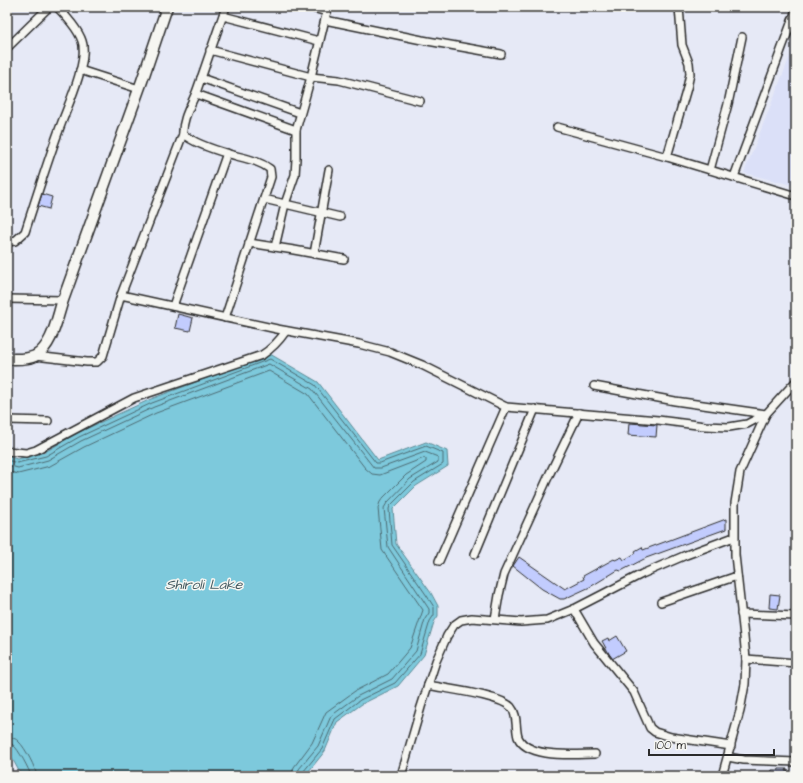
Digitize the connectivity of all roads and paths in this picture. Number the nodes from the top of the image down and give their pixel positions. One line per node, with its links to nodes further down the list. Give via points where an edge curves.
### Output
1 (48, 7): 14 (street)
2 (57, 7): 17 (street, via 73,24 83,42 84,54)
3 (167, 7): 20 (street)
4 (226, 7): 10 (street)
5 (308, 7): 8 (street)
6 (679, 7): 28 (street, via 682,45 690,74)
7 (790, 7): 9 (street)
8 (327, 9): 11 (street)
9 (796, 10): 31 (street)
10 (223, 16): 13 (street); 15 (street)
11 (325, 20): 13 (street); 16 (street)
12 (742, 37): 30 (street, via 728,104)
13 (319, 41): 19 (street)
14 (7, 48)
15 (210, 50): 18 (street); 19 (street)
16 (501, 54)
17 (80, 70): 20 (street); 37 (street, via 24,232 15,241)
18 (201, 78): 21 (street); 23 (street)
19 (311, 78): 22 (street, via 339,80); 23 (street)
20 (139, 89): 44 (street)
21 (196, 94): 25 (street); 26 (street, via 185,118)
22 (420, 101)
23 (300, 113): 25 (street)
24 (557, 127): 28 (street)
25 (296, 130): 34 (street, via 295,175)
26 (183, 134): 27 (street); 42 (street)
27 (226, 154): 33 (street, via 263,164 270,169); 45 (street)
28 (667, 157): 30 (street)
29 (329, 170): 35 (street)
30 (710, 170): 31 (street)
31 (734, 177): 32 (street)
32 (796, 196)
33 (264, 199): 34 (street); 38 (street)
34 (285, 204): 35 (street); 39 (street)
35 (322, 212): 36 (street); 40 (street)
36 (340, 217)
37 (7, 242)
38 (249, 243): 39 (street); 46 (street)
39 (275, 247): 40 (street)
40 (314, 254): 41 (street)
41 (344, 259)
42 (121, 295): 45 (street); 48 (street, via 103,356 97,362)
43 (7, 298): 44 (street)
44 (63, 300): 48 (street, via 51,336 44,348)
45 (173, 306): 46 (street)
46 (225, 318): 47 (street)
47 (286, 331): 52 (street, via 390,352); 58 (street, via 272,349 262,355 134,398 36,450 26,453)
48 (35, 356): 49 (street)
49 (7, 359)
50 (796, 381): 55 (street)
51 (594, 386): 55 (street)
52 (506, 407): 53 (street); 61 (street)
53 (535, 409): 54 (street); 60 (street)
54 (579, 413): 55 (street, via 729,427 747,424); 67 (street, via 504,574)
55 (766, 414): 59 (street, via 740,472 735,503)
56 (7, 420): 57 (street)
57 (48, 420)
58 (7, 451)
59 (734, 537): 62 (street); 64 (street, via 642,574)
60 (475, 554)
61 (439, 561)
62 (737, 576): 63 (street); 65 (street)
63 (661, 602)
64 (574, 609): 67 (street, via 547,620 521,622); 71 (street, via 594,643 634,692 650,728 671,737)
65 (742, 614): 66 (street); 68 (street)
66 (796, 616)
67 (495, 619): 70 (street, via 472,618 461,620 454,625 436,661)
68 (746, 659): 69 (street); 71 (street, via 744,691)
69 (796, 663)
70 (428, 685): 72 (street, via 504,702 515,715 518,738 534,751); 75 (street)
71 (731, 746): 73 (street)
72 (595, 754)
73 (728, 757): 74 (street); 76 (street)
74 (796, 762)
75 (401, 776)
76 (722, 776)

